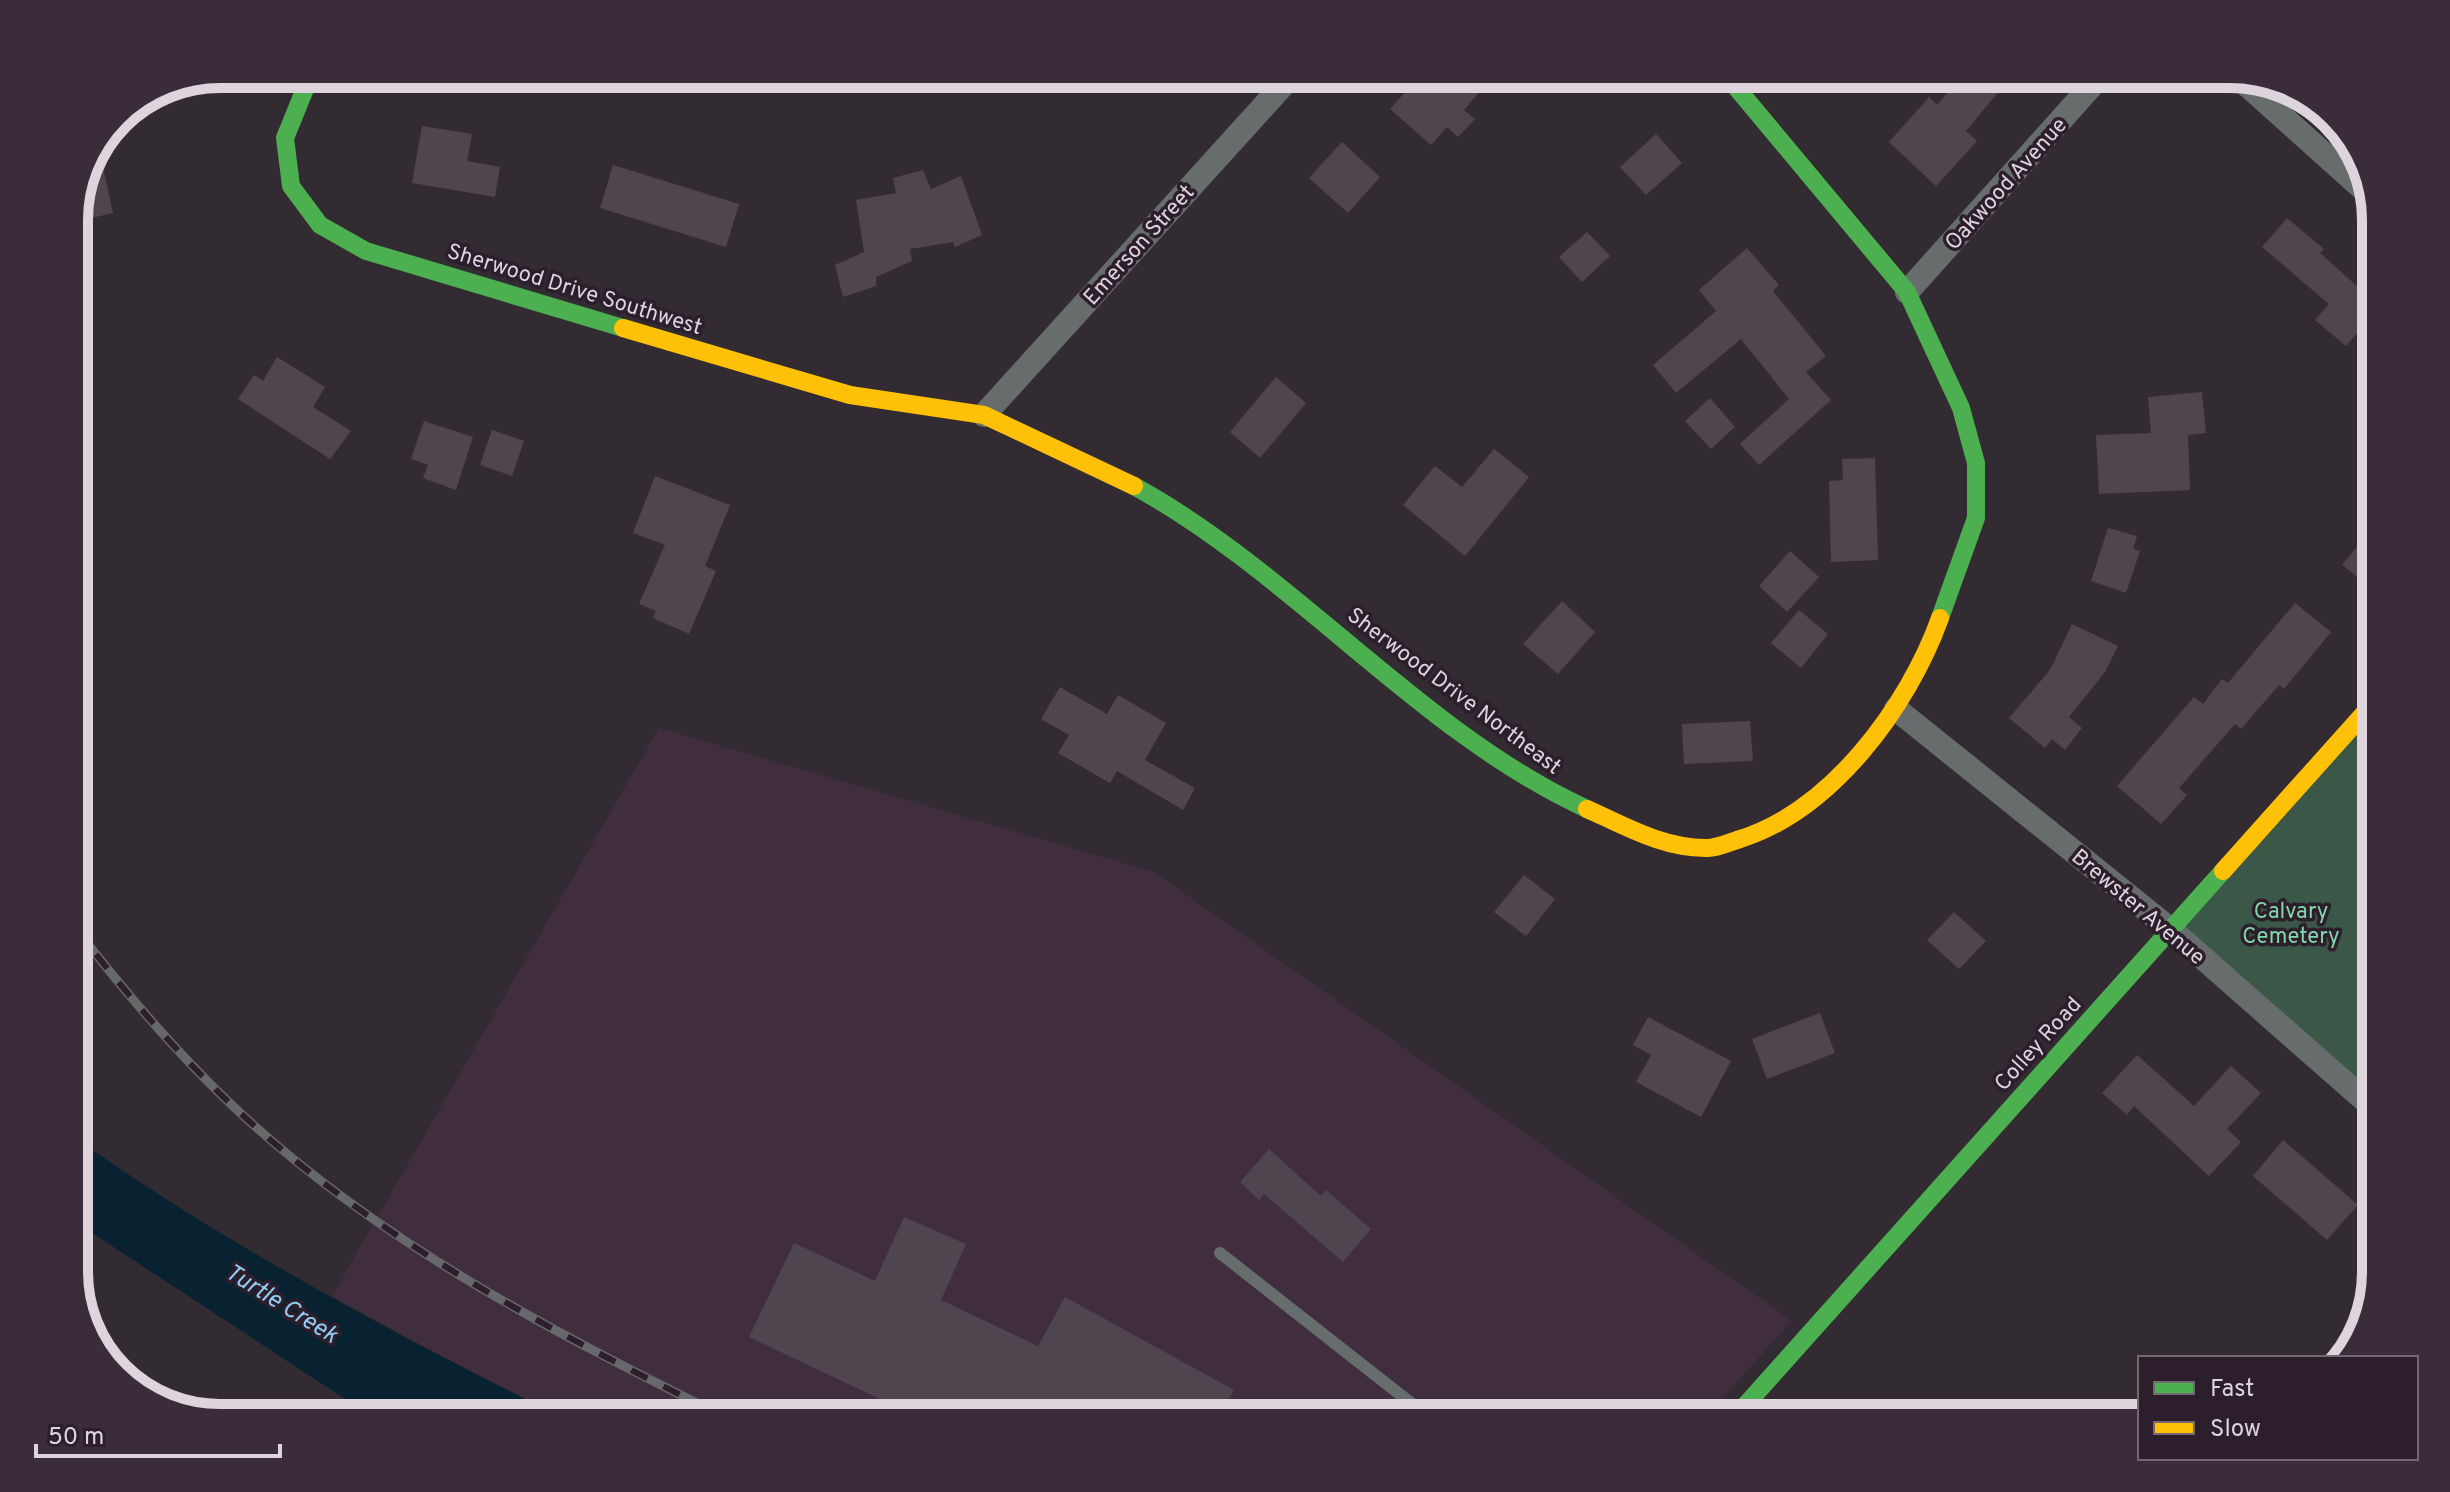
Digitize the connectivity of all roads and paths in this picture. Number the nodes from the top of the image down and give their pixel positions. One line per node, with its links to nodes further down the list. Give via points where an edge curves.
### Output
1 (305, 88): 8 (street, Sherwood Drive Southwest, via 285,138 291,186 320,225 366,251 850,395)
2 (1280, 88): 8 (street, Emerson Street)
3 (1737, 88): 7 (street, Sherwood Drive Northeast)
4 (2089, 88): 7 (street, Oakwood Avenue)
5 (2252, 90): 6 (street)
6 (2356, 183)
7 (1907, 292): 9 (street, Sherwood Drive Northeast, via 1961,408 1976,463 1976,518 1937,626)
8 (984, 415): 9 (street, Sherwood Drive Northeast, via 1185,514 1537,786 1655,840 1709,848 1757,834 1822,792)
9 (1896, 709): 11 (street, Brewster Avenue)
10 (2362, 716): 11 (street, Colley Road)
11 (2170, 929): 12 (street, Brewster Avenue); 15 (street, Colley Road)
12 (2362, 1098)
13 (1220, 1253): 14 (lane)
14 (1412, 1404)
15 (1746, 1404)

